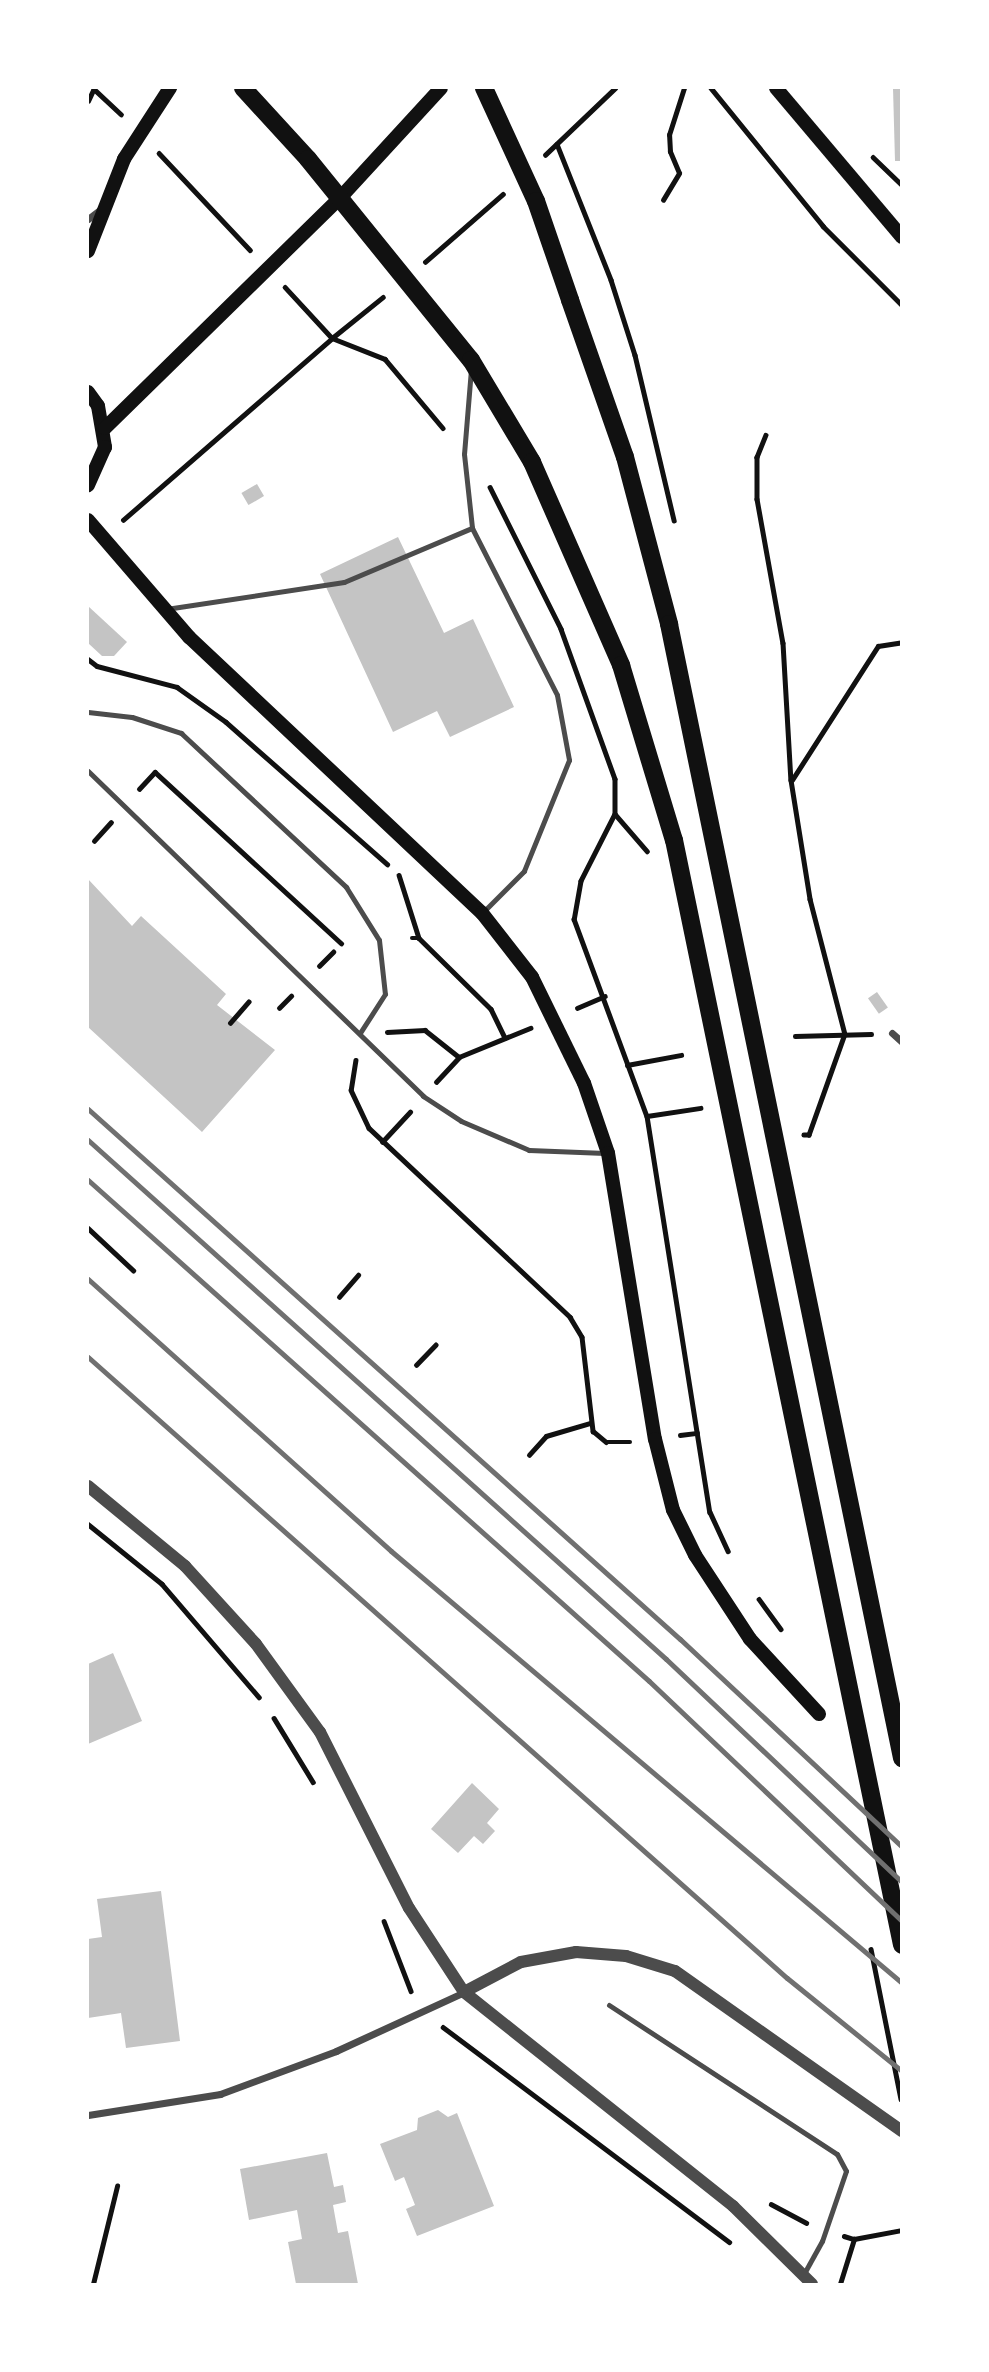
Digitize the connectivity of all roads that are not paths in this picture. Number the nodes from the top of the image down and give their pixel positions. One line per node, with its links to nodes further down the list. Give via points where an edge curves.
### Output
1 (170, 88): 7 (main road, via 124,159)
2 (243, 88): 6 (main road)
3 (441, 88): 6 (main road)
4 (484, 88): 27 (main road, via 525,175 625,457 669,624)
5 (776, 88): 9 (main road)
6 (340, 198): 11 (main road); 13 (main road)
7 (101, 208): 8 (street); 10 (main road)
8 (88, 219)
9 (901, 237)
10 (88, 251)
11 (471, 360): 16 (lane, via 464,454); 28 (main road, via 532,462 621,665 674,840)
12 (88, 392): 13 (main road)
13 (105, 428): 14 (main road, via 100,466)
14 (88, 485)
15 (88, 520): 17 (main road)
16 (472, 528): 17 (lane, via 344,583); 20 (lane, via 557,695 569,760 524,871)
17 (165, 610): 20 (main road)
18 (88, 712): 21 (lane, via 132,717 181,733 346,887 379,940 385,994)
19 (88, 771): 21 (lane)
20 (482, 912): 24 (main road, via 532,977 554,1018 584,1083)
21 (360, 1033): 24 (lane, via 423,1096 461,1121 529,1150)
22 (892, 1033): 23 (street)
23 (901, 1042)
24 (608, 1153): 26 (main road, via 655,1439 673,1510 695,1555 750,1639)
25 (88, 1486): 29 (street, via 185,1566 256,1644 320,1732 409,1908)
26 (819, 1714)
27 (901, 1758)
28 (901, 1945)
29 (464, 1992): 31 (street, via 336,2051 220,2094); 32 (street, via 521,1962 576,1952 626,1956 675,1971); 33 (street, via 733,2206)
30 (609, 2005): 33 (lane, via 837,2154 846,2171)
31 (88, 2115)
32 (901, 2131)
33 (807, 2280)

